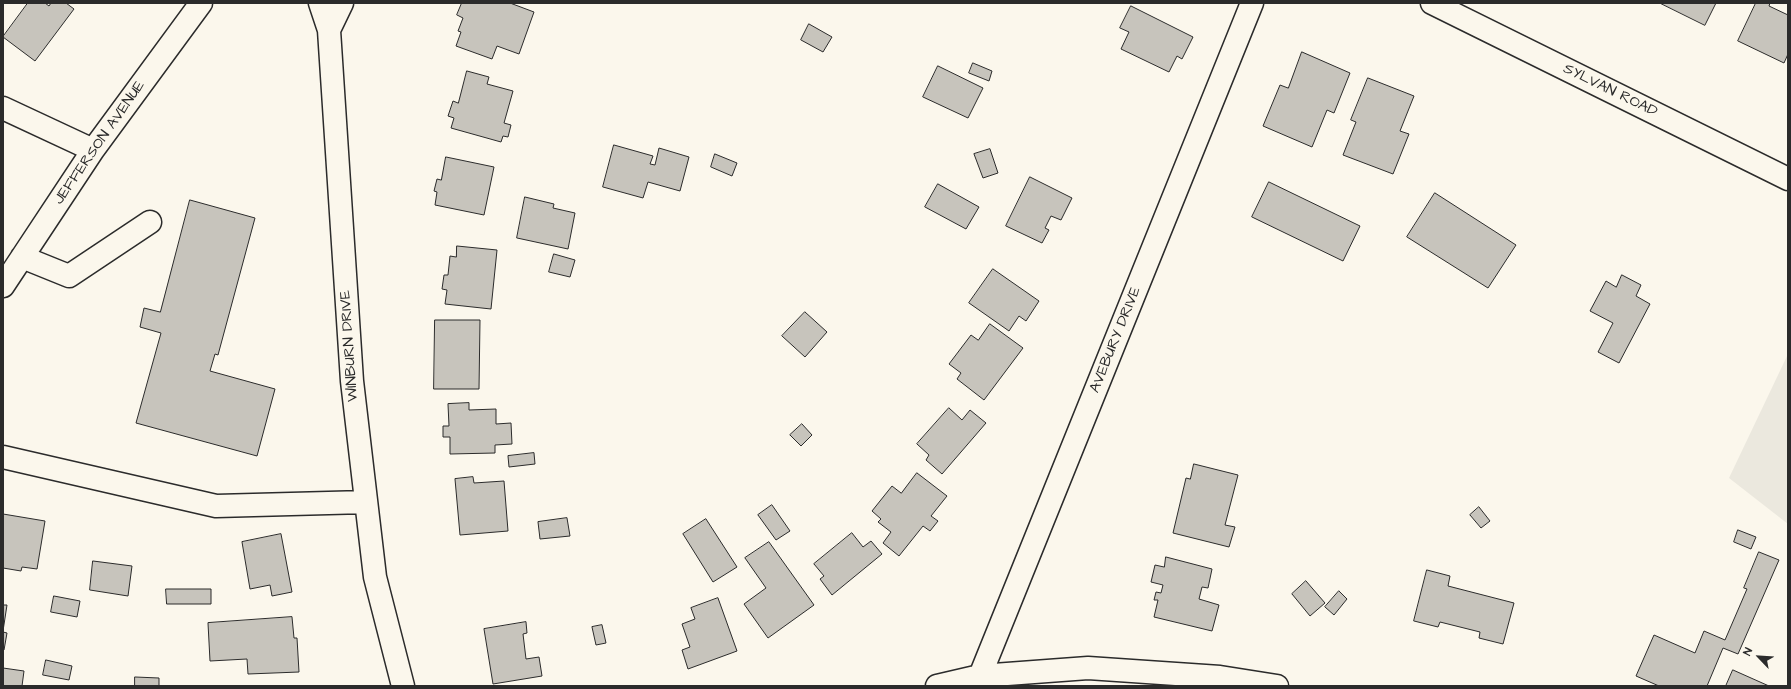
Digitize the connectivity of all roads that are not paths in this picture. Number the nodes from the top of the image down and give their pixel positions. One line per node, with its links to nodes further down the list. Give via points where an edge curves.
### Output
1 (201, 3): 8 (street, JEFFERSON AVENUE)
2 (320, 3): 6 (street, WINBURN DRIVE)
3 (342, 3): 6 (street)
4 (1252, 3): 15 (street, AVEBURY DRIVE)
5 (1432, 3): 9 (street, SYLVAN ROAD)
6 (329, 30): 14 (street, WINBURN DRIVE, via 352,381)
7 (3, 108): 8 (street)
8 (93, 150): 11 (street, JEFFERSON AVENUE)
9 (1788, 177)
10 (150, 222): 11 (street, via 69,276)
11 (22, 257): 12 (street, JEFFERSON AVENUE)
12 (3, 286)
13 (3, 457): 14 (street, via 216,506)
14 (366, 502): 16 (street, WINBURN DRIVE, via 375,577)
15 (980, 676): 17 (street); 18 (street, via 1088,668 1220,677)
16 (403, 686)
17 (937, 686)
18 (1277, 686)

